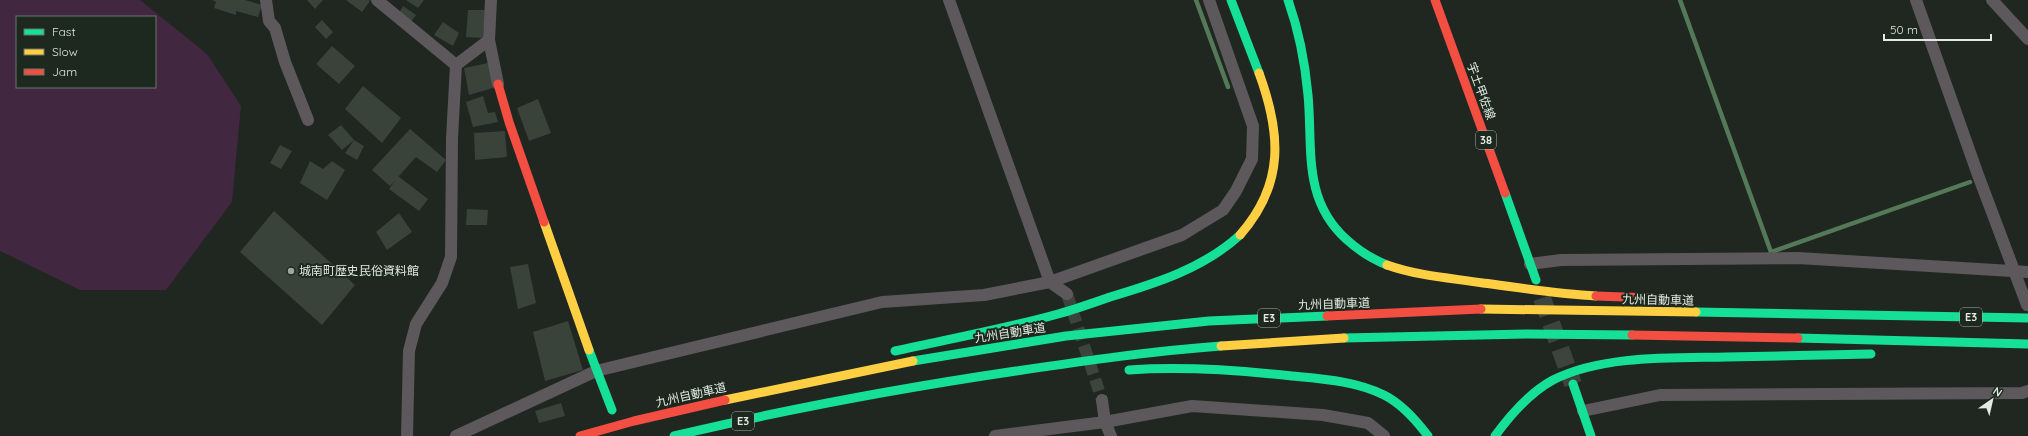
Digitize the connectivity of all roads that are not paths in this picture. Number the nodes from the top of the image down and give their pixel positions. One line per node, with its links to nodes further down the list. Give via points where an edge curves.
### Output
1 (266, 0): 15 (street, via 269,21 276,28 284,62)
2 (377, 0): 13 (street)
3 (491, 0): 12 (street)
4 (949, 0): 20 (street)
5 (1209, 0): 20 (street, via 1253,126 1252,159 1236,190 1222,210 1182,235)
6 (1231, 0): 30 (main road, via 1272,114 1276,142 1273,178 1265,198 1254,218 1238,236 1219,252 1160,281 1059,314)
7 (1288, 0): 22 (main road, via 1295,17 1305,64 1310,110 1312,174 1316,194 1329,220 1356,248 1401,270 1425,275 1568,294)
8 (1435, 0): 16 (main road, 宇土甲佐線 / 38)
9 (1916, 0): 17 (street)
10 (1992, 0): 11 (street)
11 (2028, 39)
12 (490, 40): 13 (street); 14 (street)
13 (456, 65): 44 (street, via 450,257 442,283 416,324 409,351)
14 (498, 84): 33 (main road)
15 (308, 120)
16 (1530, 264): 17 (street, via 1561,260 1798,258); 19 (main road, 宇土甲佐線 / 38)
17 (2014, 271): 18 (street); 23 (street)
18 (2028, 272)
19 (1536, 280)
20 (1050, 282): 21 (street); 33 (street, via 984,295 882,302)
21 (1067, 294)
22 (1662, 298)
23 (2027, 304)
24 (1820, 305): 25 (main road)
25 (1913, 315): 26 (main road, 九州自動車道 / E3); 42 (main road, 九州自動車道 / E3, via 1487,309 1209,321 1066,336 945,355 772,389)
26 (2028, 318)
27 (2028, 344): 38 (main road, E3, via 1656,335 1508,334 1327,339 1225,345 1076,362)
28 (2028, 351): 29 (main road)
29 (1964, 352)
30 (882, 354)
31 (1877, 354): 52 (main road, via 1662,358 1588,367 1564,375 1526,399 1509,416)
32 (1116, 371): 51 (main road, via 1195,367 1340,381 1384,395 1404,407)
33 (596, 372): 40 (main road); 45 (street)
34 (1573, 384): 41 (main road)
35 (2028, 391): 41 (street, via 1660,395)
36 (939, 393): 38 (main road)
37 (1102, 400): 43 (street)
38 (813, 406): 47 (main road, E3)
39 (636, 409): 42 (main road)
40 (612, 410)
41 (1583, 411): 53 (main road)
42 (634, 421): 46 (main road, 九州自動車道 / E3)
43 (1105, 422): 48 (street); 49 (street); 50 (street, via 1192,406 1323,415 1368,423)
44 (407, 436)
45 (456, 436)
46 (580, 436)
47 (674, 436)
48 (995, 436)
49 (1111, 436)
50 (1384, 436)
51 (1428, 436)
52 (1495, 436)
53 (1591, 436)

